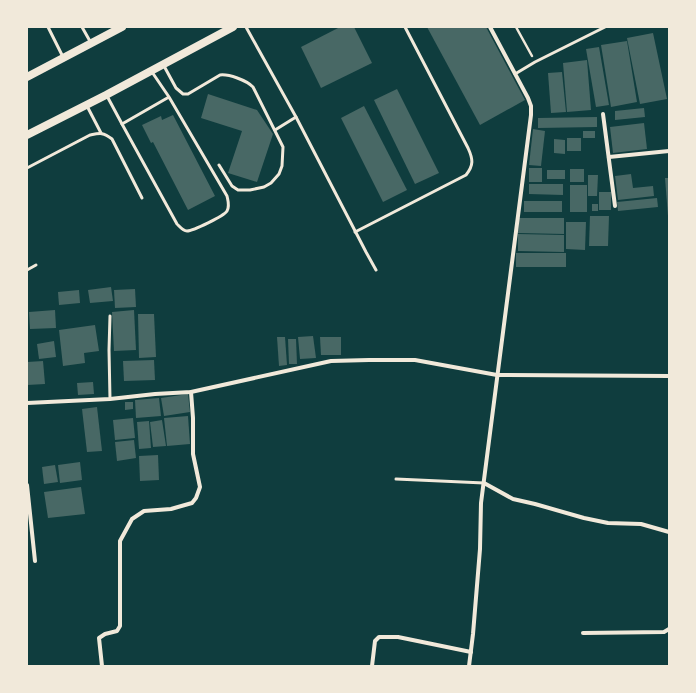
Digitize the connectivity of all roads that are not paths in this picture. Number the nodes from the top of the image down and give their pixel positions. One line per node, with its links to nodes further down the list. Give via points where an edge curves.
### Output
1 (48, 27): 10 (lane)
2 (82, 27): 9 (lane)
3 (122, 27): 9 (main road)
4 (233, 27): 11 (main road)
5 (246, 27): 19 (lane)
6 (405, 27): 30 (lane, via 468,148 472,161 471,168 466,175)
7 (490, 27): 13 (street)
8 (605, 27): 13 (lane)
9 (91, 43): 10 (main road)
10 (64, 58): 14 (main road)
11 (163, 64): 12 (main road); 21 (lane, via 176,88 183,94 188,94 220,75 250,83)
12 (151, 70): 15 (main road); 16 (lane)
13 (515, 74): 35 (street, via 528,98 532,115)
14 (27, 78)
15 (106, 95): 17 (main road); 20 (lane)
16 (168, 97): 20 (lane); 20 (lane, via 227,196 229,204 219,217 194,229 182,229)
17 (87, 105): 22 (lane); 23 (main road)
18 (603, 114): 25 (street)
19 (296, 117): 21 (lane); 30 (lane)
20 (122, 124)
21 (275, 130): 26 (lane, via 283,147 283,157 279,174 271,183 250,190 238,190 232,186)
22 (100, 133): 27 (lane, via 90,135); 28 (lane, via 112,139)
23 (27, 135)
24 (669, 151): 25 (street)
25 (609, 157): 29 (street)
26 (219, 165)
27 (27, 168)
28 (142, 198)
29 (615, 206)
30 (355, 232): 33 (lane)
31 (36, 265): 32 (lane)
32 (27, 270)
33 (376, 270)
34 (110, 316): 38 (lane)
35 (498, 375): 36 (street); 37 (street, via 415,360 331,361); 41 (street)
36 (669, 376)
37 (191, 392): 38 (street); 48 (street, via 193,454 200,487 192,503 171,509 144,511 132,519 120,541 120,626 117,631 99,638)
38 (110, 399): 39 (street)
39 (27, 403)
40 (396, 479): 41 (lane)
41 (484, 483): 43 (street, via 514,499 584,518 608,523 641,524); 47 (street)
42 (27, 485): 44 (street)
43 (669, 532)
44 (36, 561)
45 (669, 629): 46 (street, via 664,632)
46 (583, 633)
47 (471, 652): 49 (street, via 386,636 375,641); 50 (street)
48 (102, 666)
49 (372, 666)
50 (469, 666)

